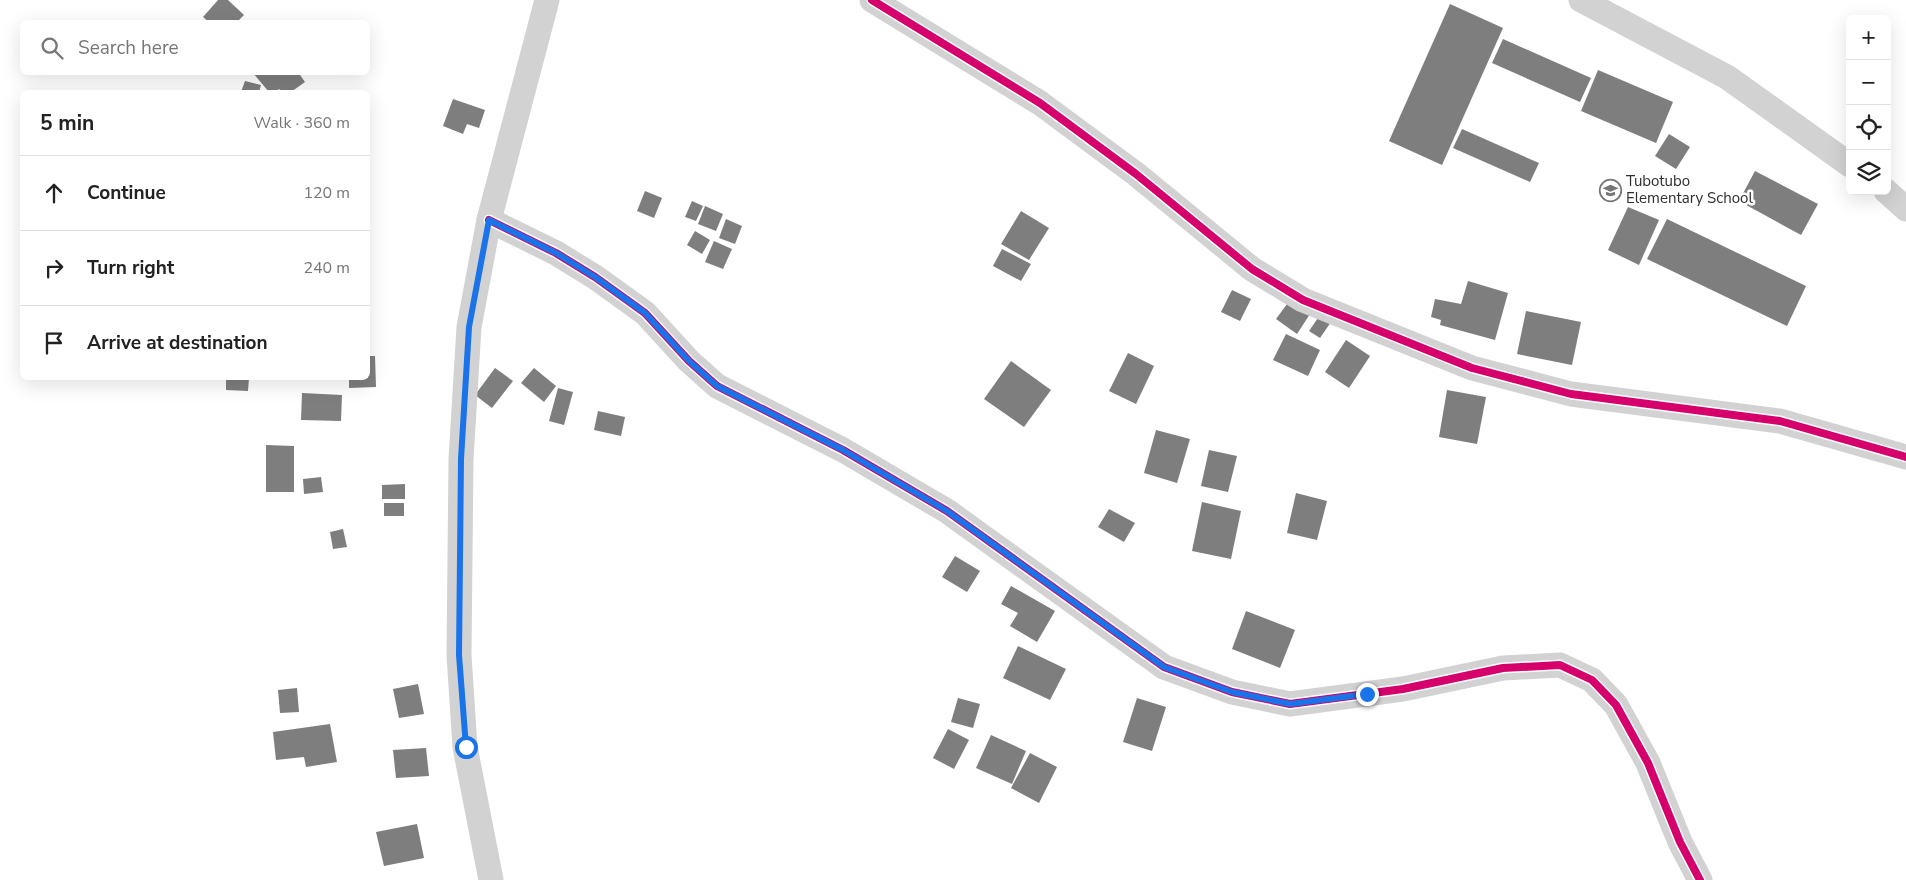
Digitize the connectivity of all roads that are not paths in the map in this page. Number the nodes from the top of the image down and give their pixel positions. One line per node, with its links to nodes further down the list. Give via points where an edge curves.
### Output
1 (547, 0): 7 (street)
2 (872, 0): 8 (street, via 1040,103 1136,174 1252,269 1303,300 1472,368 1571,394 1780,421)
3 (1581, 0): 4 (street, via 1727,77)
4 (1846, 162)
5 (1890, 195): 6 (street)
6 (1906, 209)
7 (489, 220): 9 (street, via 469,327 461,459 459,655 466,747); 10 (street, via 556,253 638,308 717,386 843,450 947,511 1164,667 1232,692 1290,704 1403,689 1503,668 1560,665 1592,680 1616,705 1648,763 1680,842)
8 (1906, 457)
9 (491, 880)
10 (1700, 880)

